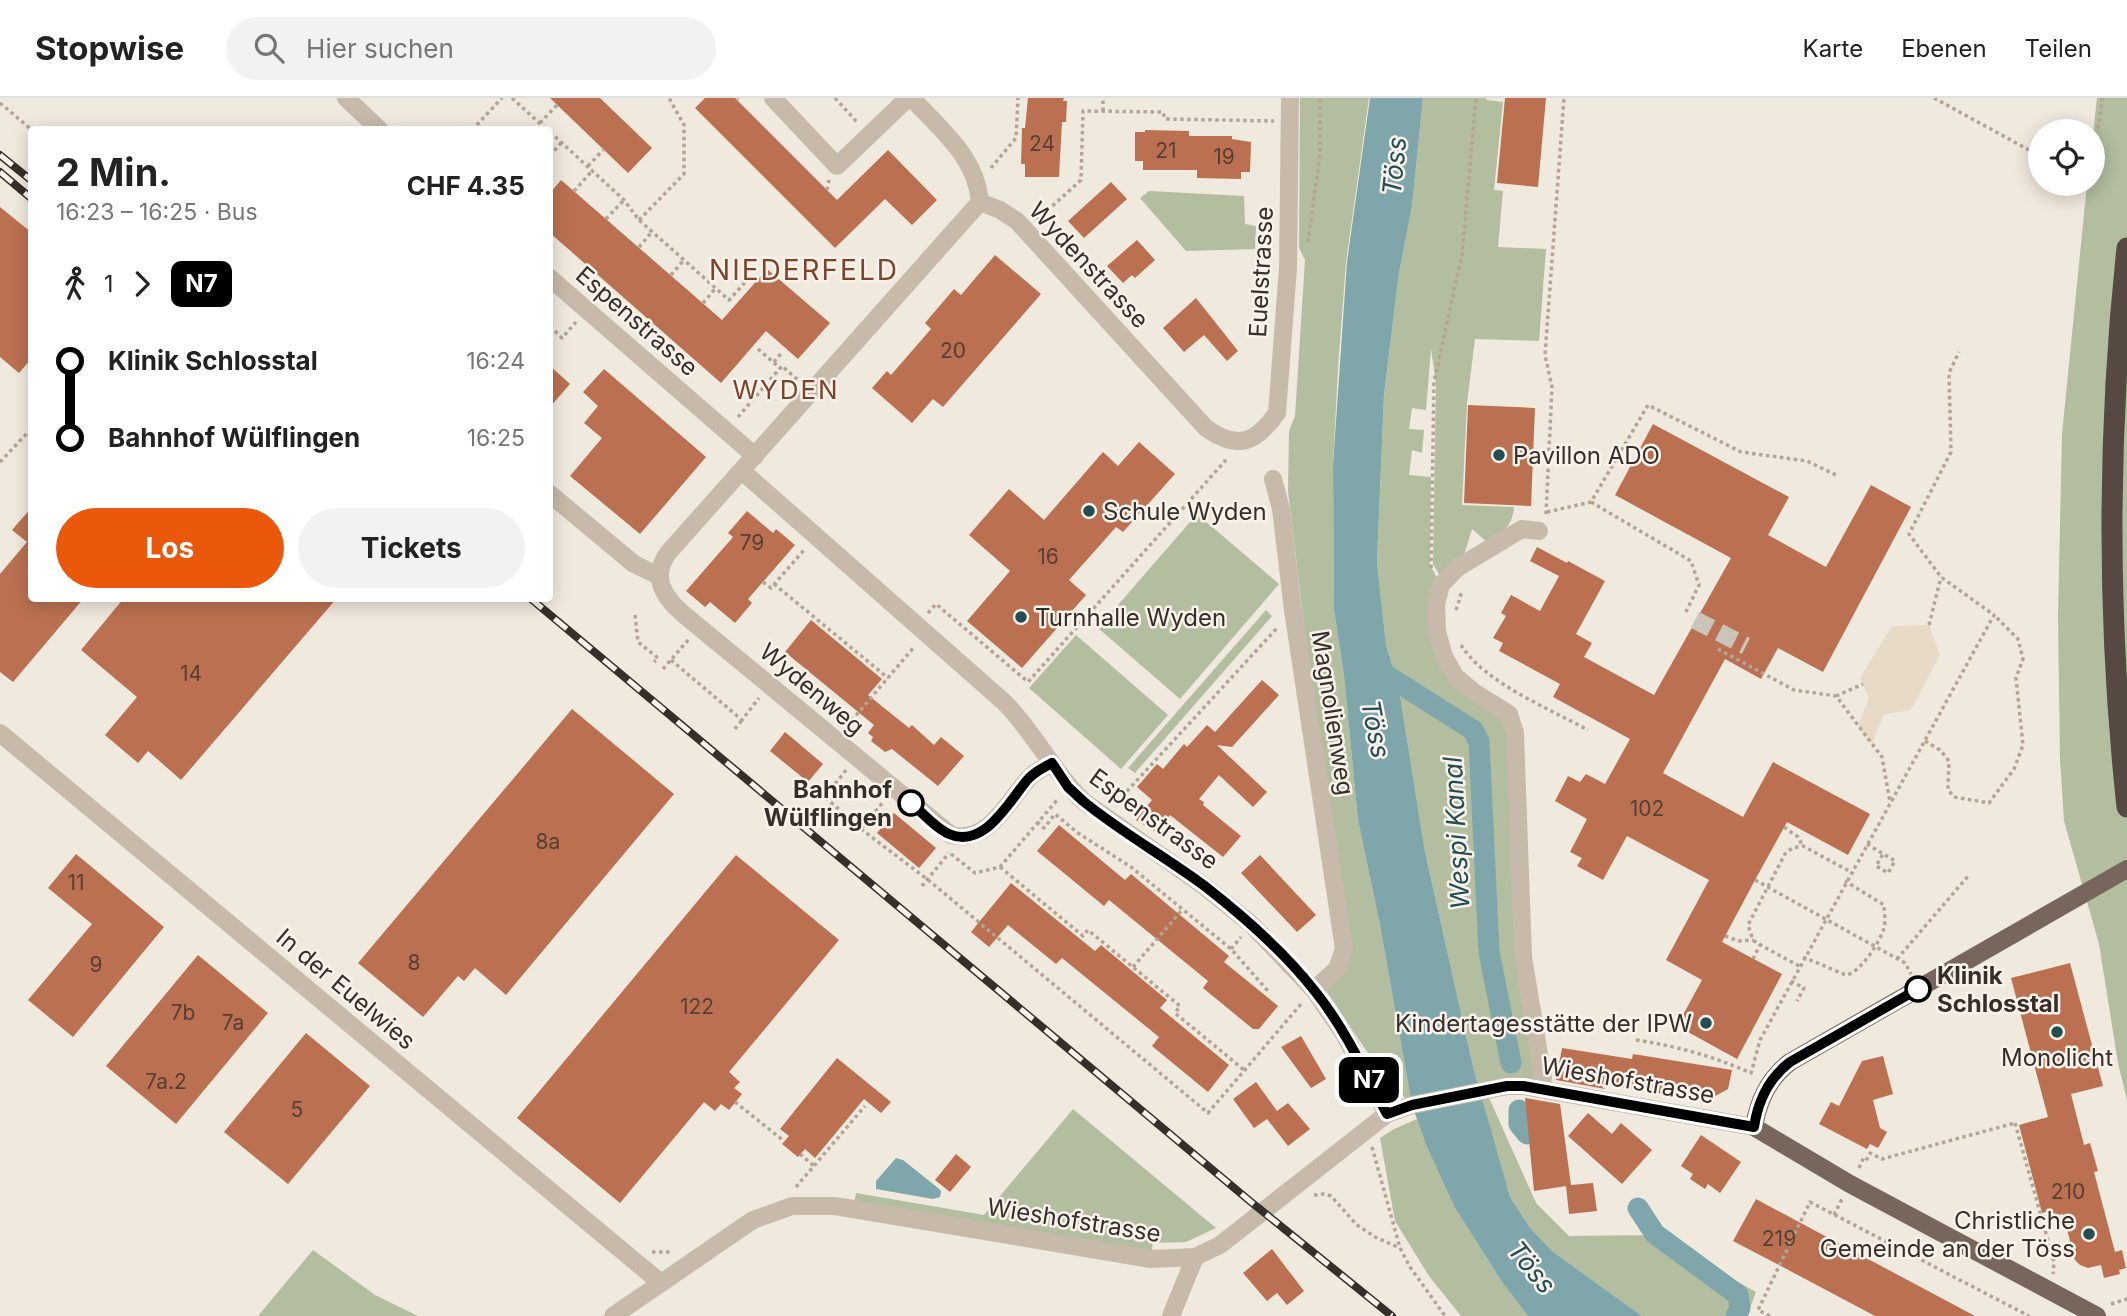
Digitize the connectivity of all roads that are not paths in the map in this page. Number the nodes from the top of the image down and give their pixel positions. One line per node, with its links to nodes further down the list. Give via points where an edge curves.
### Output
1 (346, 98): 5 (street)
2 (773, 98): 3 (street, via 837,166)
3 (910, 98): 6 (street, via 968,160)
4 (1290, 98): 9 (street, Euelstrasse, via 1287,268 1277,413)
5 (376, 126)
6 (980, 202): 9 (street, Wydenstrasse, via 1017,221 1206,428 1222,440); 10 (street)
7 (2127, 247): 18 (highway, via 2114,397 2111,529 2115,674)
8 (553, 281): 10 (street, Espenstrasse)
9 (1253, 438)
10 (755, 456): 11 (street)
11 (742, 471): 15 (street, via 668,553); 17 (street, Espenstrasse, via 1004,702)
12 (1273, 479): 20 (street, Magnolienweg, via 1343,949 1336,969)
13 (553, 496): 15 (street, via 634,564)
14 (1539, 531): 21 (street, via 1522,529 1457,568 1441,585 1436,604 1437,632 1455,676 1509,714 1515,733 1523,957)
15 (659, 576): 17 (street, Wydenweg, via 665,596 699,628 944,831 957,837 984,830 1033,774)
16 (0, 733): 25 (street, In der Euelwies)
17 (1052, 763): 20 (street, Espenstrasse, via 1068,787 1102,816 1204,886 1251,925)
18 (2127, 807)
19 (2127, 869): 23 (main road, via 1790,1062 1769,1084)
20 (1308, 996): 22 (street, Espenstrasse, via 1344,1034)
21 (1541, 1089): 22 (street, Wieshofstrasse, via 1523,1086 1486,1091); 23 (street, Wieshofstrasse)
22 (1387, 1114): 24 (street, Wieshofstrasse, via 1220,1244)
23 (1754, 1127): 28 (main road, via 1850,1184)
24 (1195, 1257): 25 (street, Wieshofstrasse, via 1151,1259 809,1205 777,1210 754,1220); 27 (street)
25 (661, 1283): 26 (street, Wieshofstrasse)
26 (613, 1316)
27 (1171, 1316)
28 (2097, 1316)

